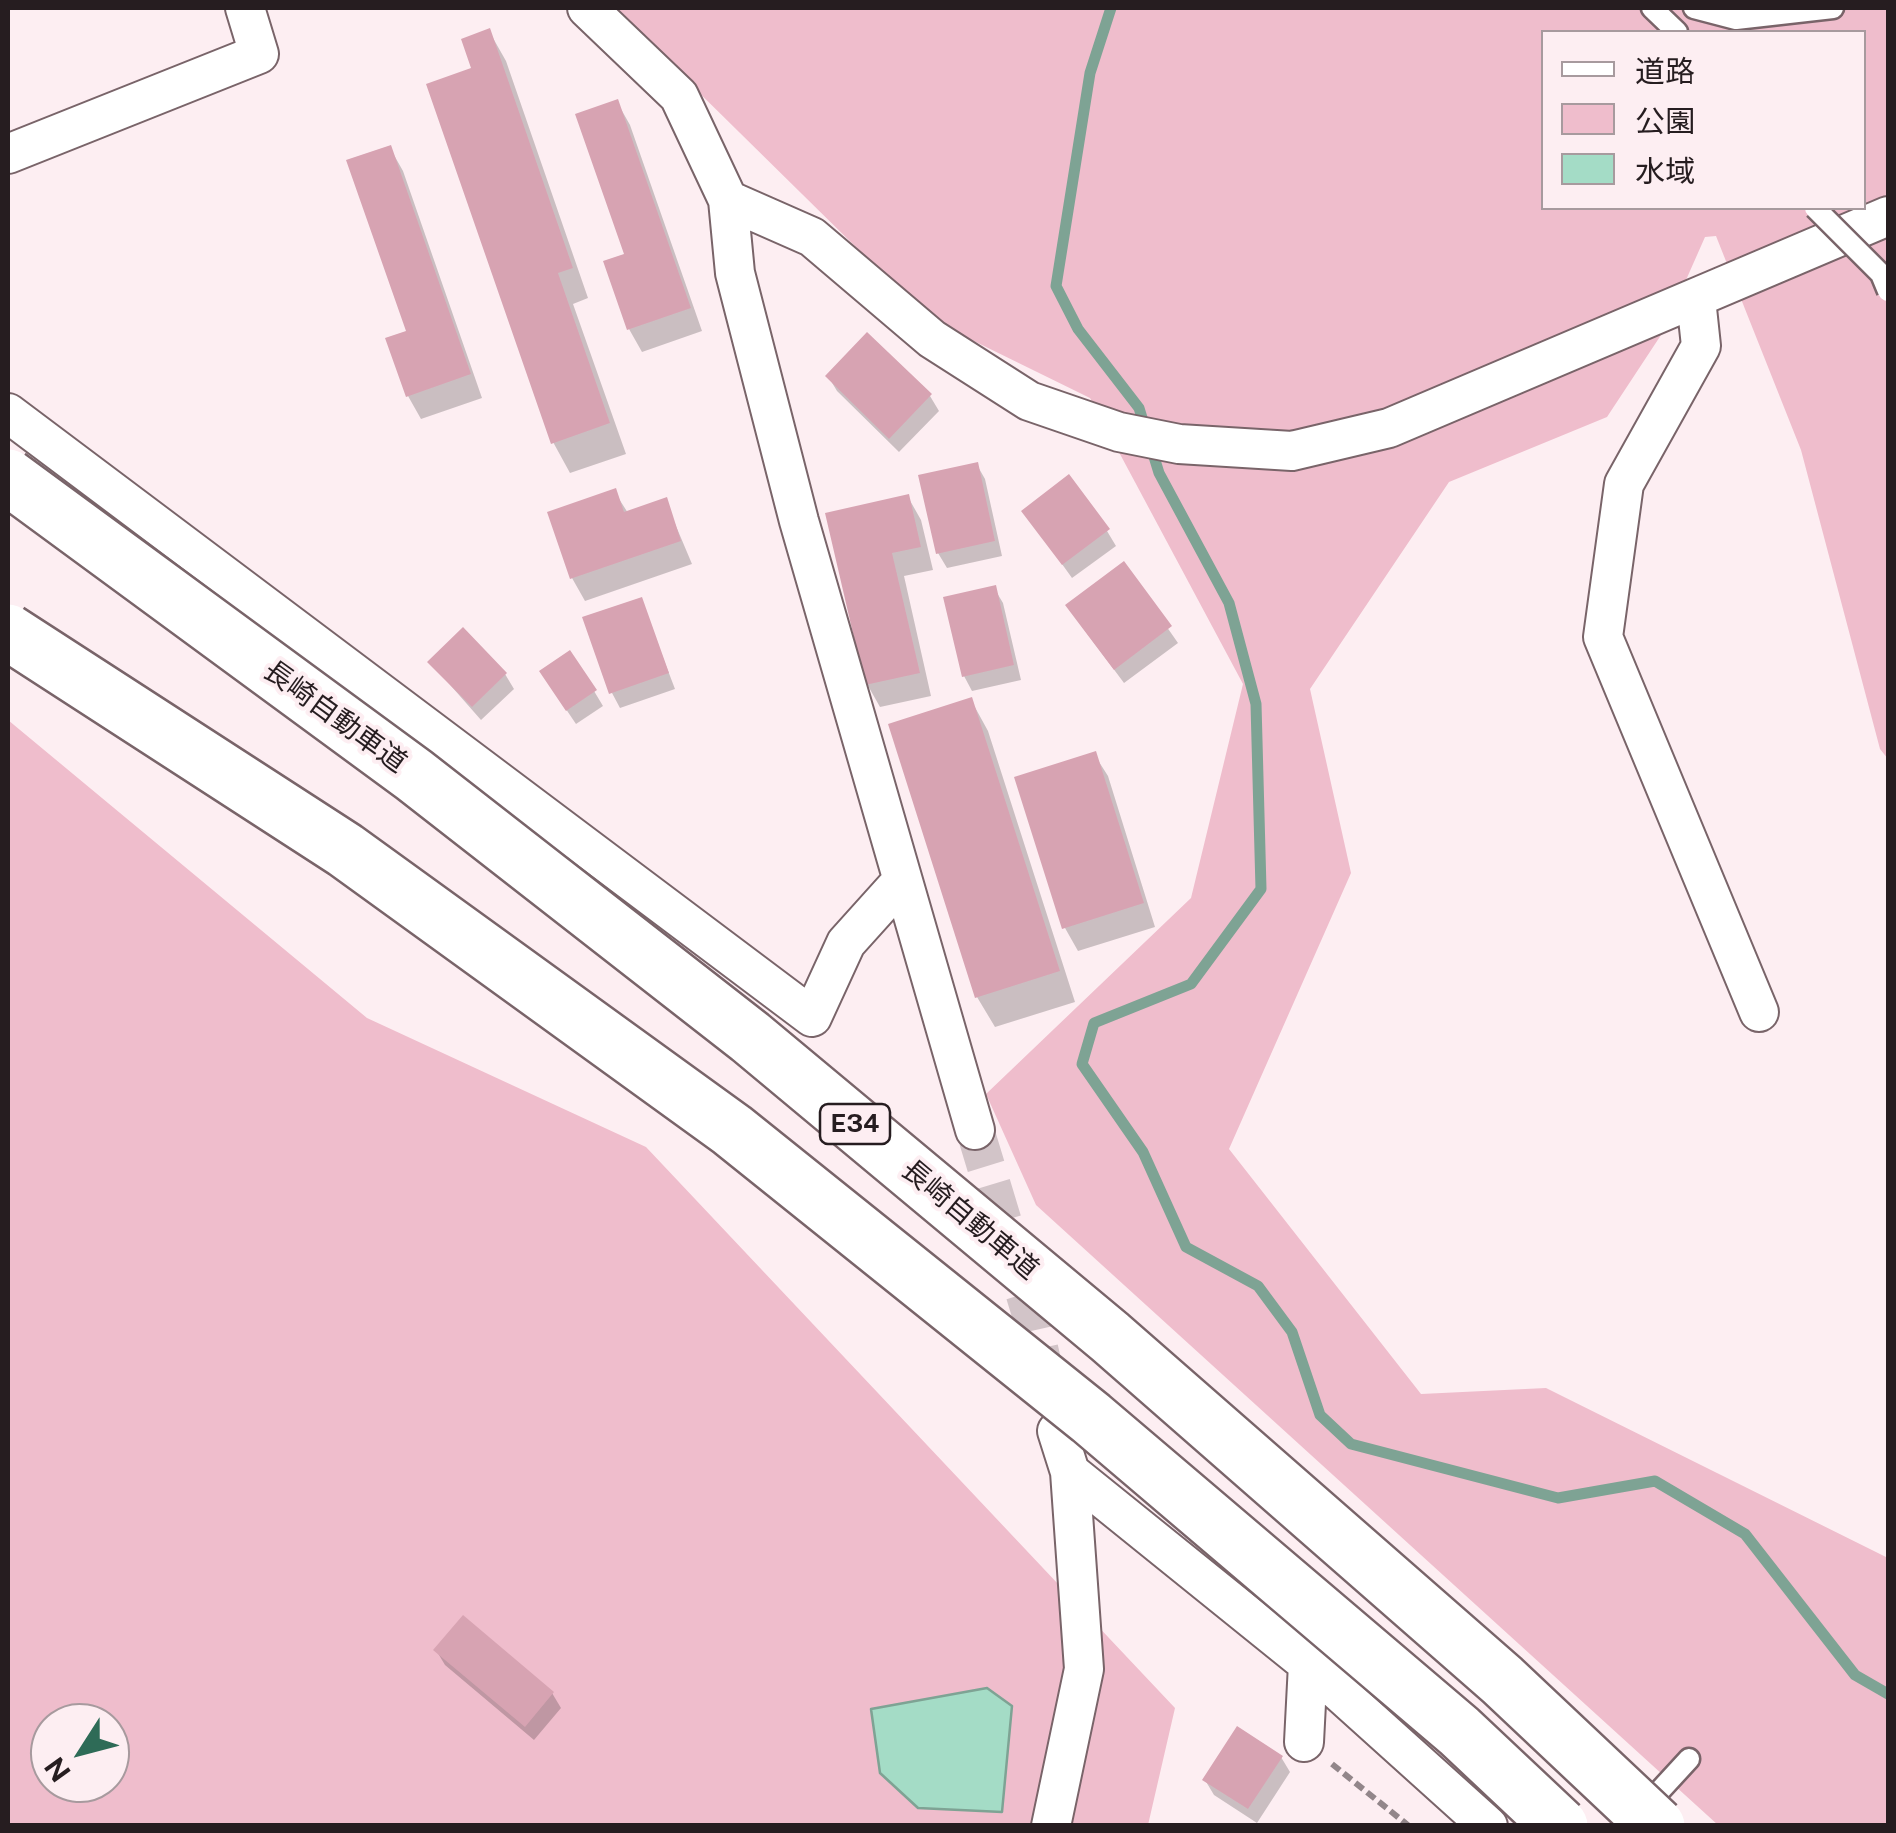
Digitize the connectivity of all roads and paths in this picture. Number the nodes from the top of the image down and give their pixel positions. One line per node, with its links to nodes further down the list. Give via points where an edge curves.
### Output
1 (245, 8): 7 (street, via 259,54)
2 (587, 8): 8 (street, via 679,96)
3 (1652, 8): 6 (lane)
4 (1694, 8): 5 (lane, via 1736,19)
5 (1833, 8)
6 (1675, 30)
7 (8, 154)
8 (728, 200): 12 (street, via 812,237 932,339 1029,401 1179,444 1292,451 1388,428); 16 (street, via 735,273)
9 (1816, 210): 11 (lane, bridge, via 1881,274)
10 (1888, 216): 12 (street)
11 (1888, 291)
12 (1696, 299): 17 (street, via 1701,346 1624,484 1603,637)
13 (8, 413): 16 (street, via 812,1016 846,944)
14 (8, 477): 29 (highway, 長崎自動車道 / E34, bridge, via 414,775 750,1037 1125,1350 1502,1680)
15 (8, 632): 27 (highway, bridge, via 345,850 732,1130 1091,1418 1459,1731)
16 (900, 883): 18 (street)
17 (1759, 1012)
18 (975, 1130)
19 (1057, 1431): 20 (street)
20 (1070, 1472): 21 (street); 24 (street, via 1084,1668)
21 (1308, 1664): 22 (street); 26 (street)
22 (1304, 1742): 25 (path)
23 (1689, 1759): 28 (lane)
24 (1052, 1826)
25 (1409, 1826)
26 (1488, 1826)
27 (1560, 1826)
28 (1629, 1826)
29 (1657, 1826)

